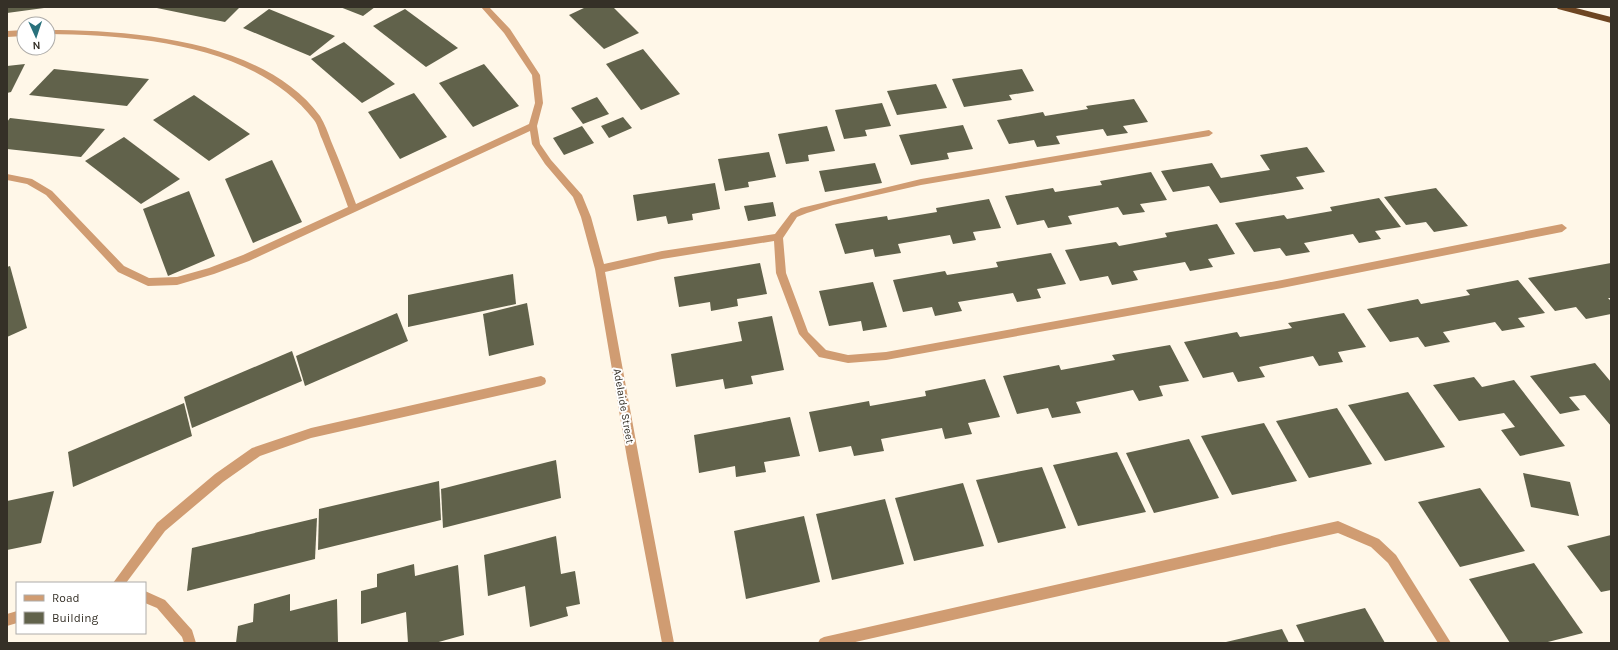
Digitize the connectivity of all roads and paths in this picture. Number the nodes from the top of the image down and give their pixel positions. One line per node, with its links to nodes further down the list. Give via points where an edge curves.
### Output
1 (485, 7): 5 (street, via 507,31 536,75 539,103)
2 (1561, 7): 3 (highway)
3 (1611, 20)
4 (56, 32): 8 (street, via 122,34 200,48 236,60 272,78 303,102 317,118)
5 (534, 126): 8 (street); 11 (street, Adelaide Street, via 536,144 577,196 586,217)
6 (1209, 133): 10 (street, via 921,182 833,202 794,215)
7 (7, 177): 8 (street, via 29,181 49,193 121,269 148,282 177,281 211,271 246,258)
8 (353, 209)
9 (1562, 228): 10 (street, via 1282,284 886,356 848,359 823,354 804,334 781,273)
10 (778, 237): 11 (street, via 662,255)
11 (600, 269): 16 (street, Adelaide Street, via 632,458)
12 (541, 381): 13 (street, via 311,433 256,452 219,478 161,527)
13 (120, 582)
14 (146, 597): 15 (street, via 161,604 188,634)
15 (190, 643)
16 (668, 643)
17 (824, 643): 18 (street, via 1338,527 1375,543 1392,559)
18 (1445, 643)

